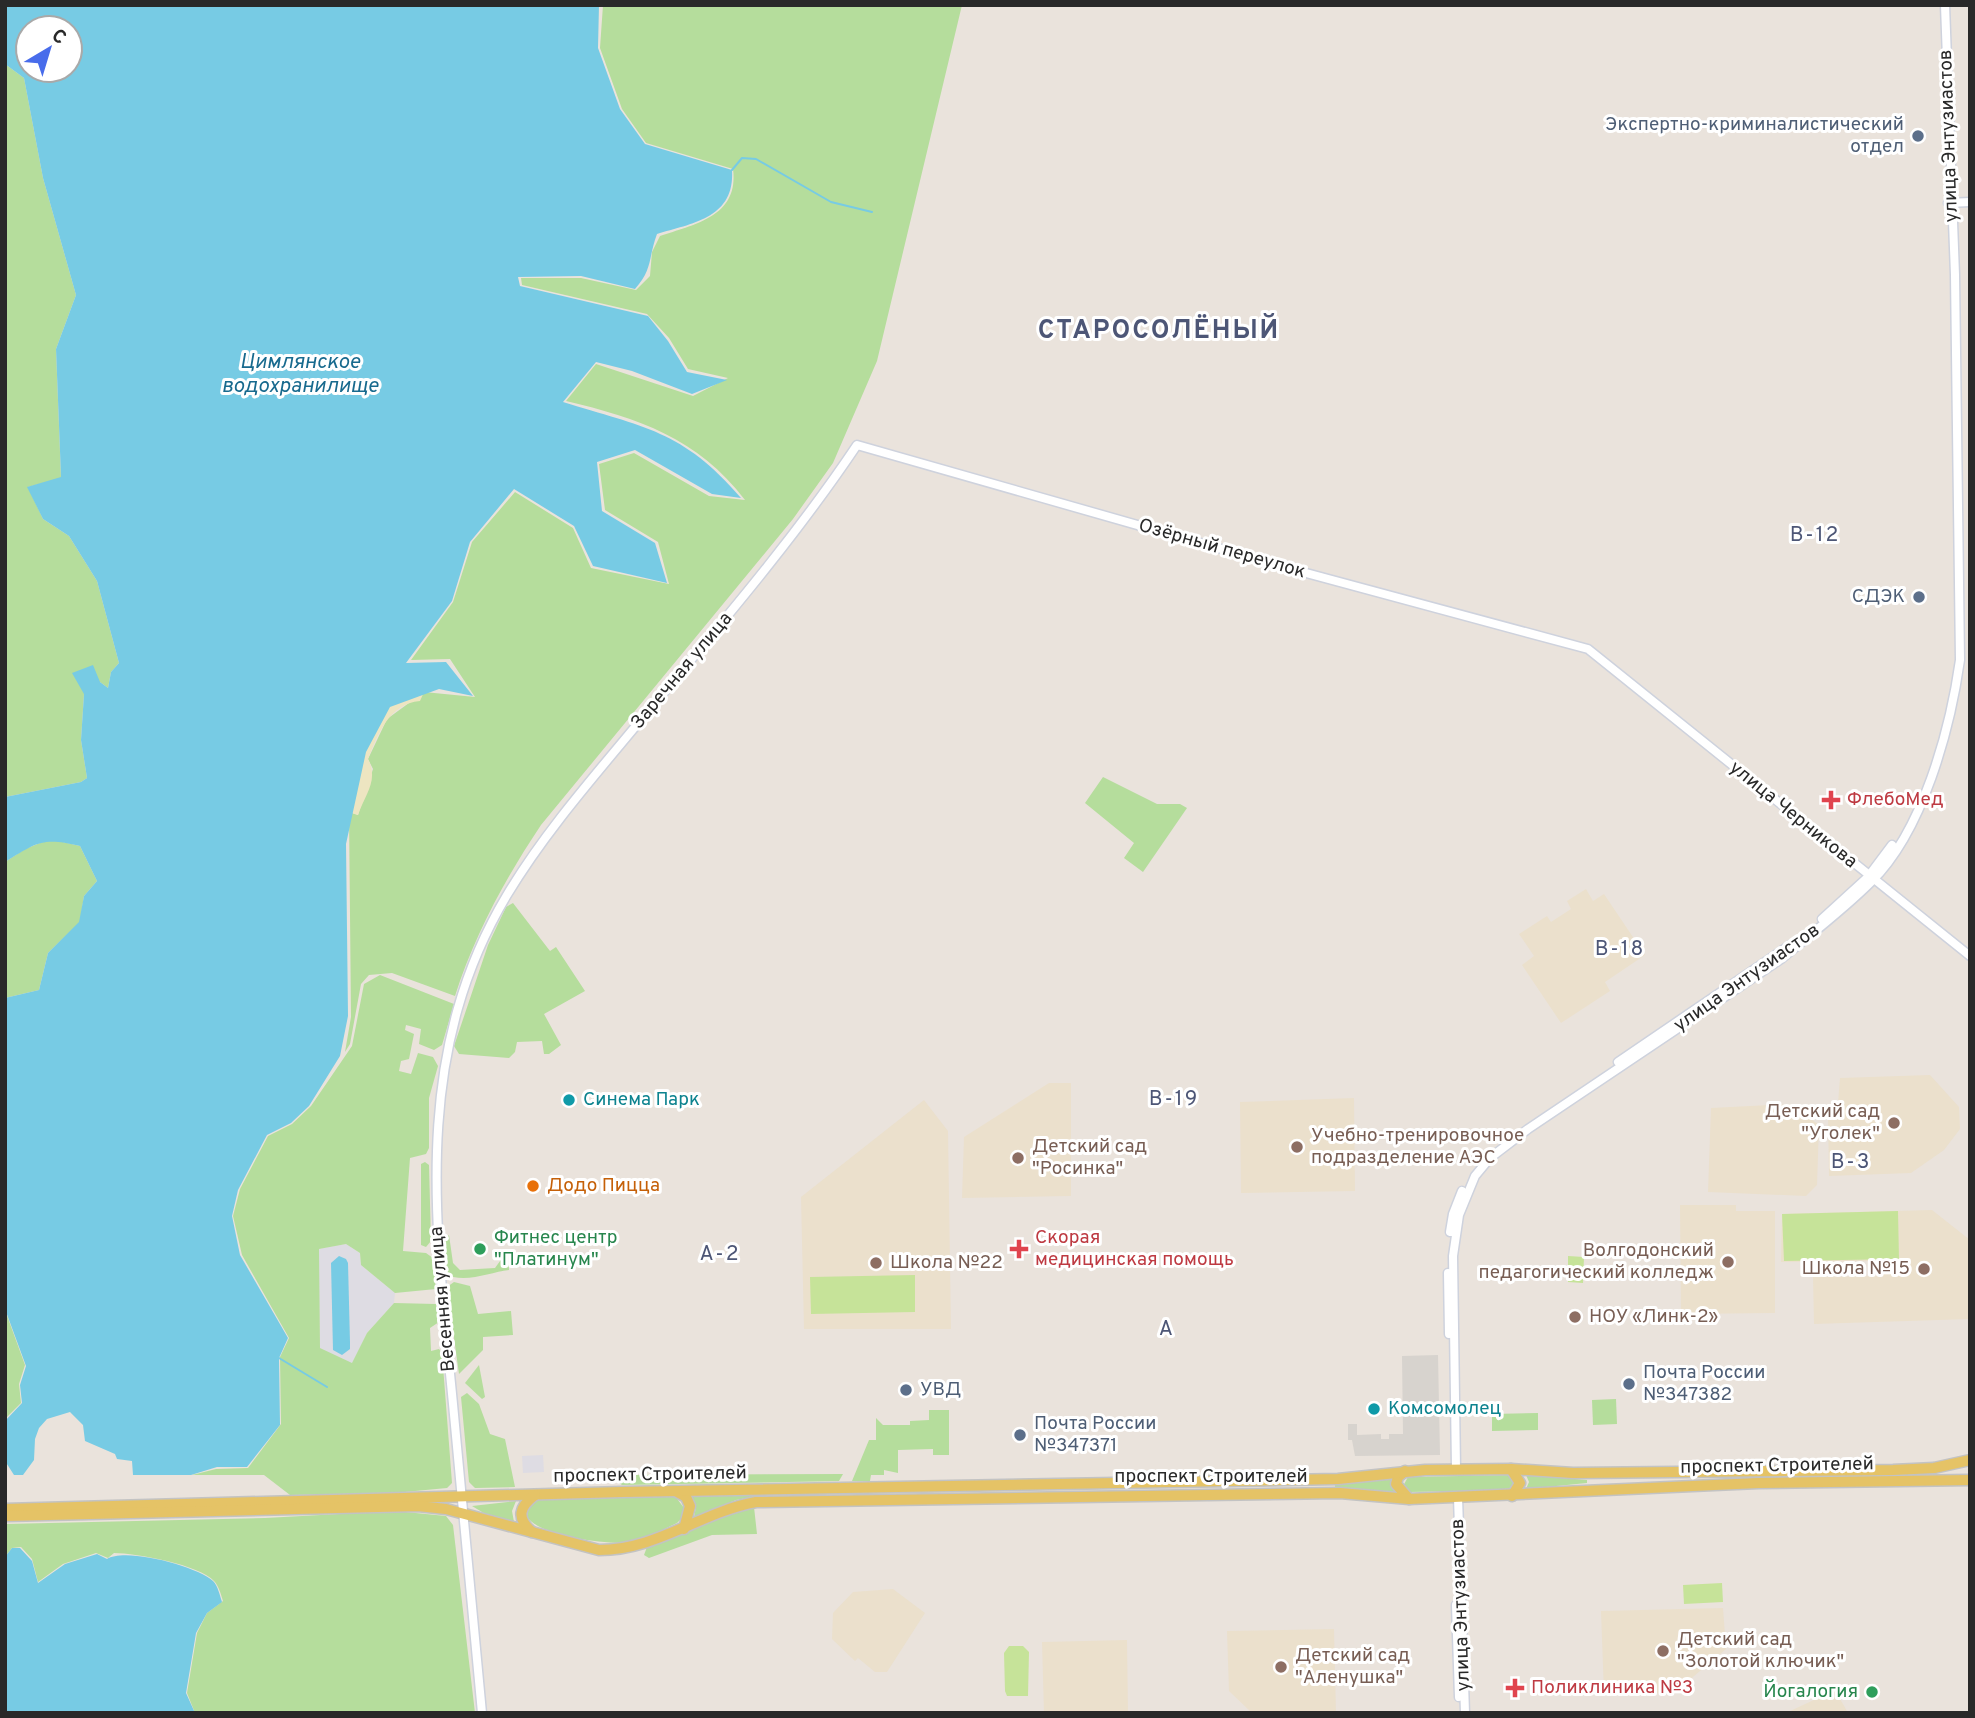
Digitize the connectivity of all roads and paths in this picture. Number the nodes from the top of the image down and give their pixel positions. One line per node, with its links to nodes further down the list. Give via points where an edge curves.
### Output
1 (1945, 5): 3 (street, улица Энтузиастов)
2 (1970, 201): 3 (street)
3 (1949, 202): 6 (street, улица Энтузиастов, via 1955,275 1960,660 1950,722 1933,777 1900,842)
4 (857, 445): 5 (street, Озёрный переулок); 7 (street, Заречная улица, via 804,522 577,796)
5 (1588, 649): 6 (street, улица Черникова)
6 (1872, 877): 8 (street, улица Черникова); 10 (street, улица Энтузиастов, via 1781,960 1528,1129 1490,1158 1475,1176 1459,1215 1453,1256)
7 (506, 896): 17 (street, Весенняя улица, via 467,981 446,1058 436,1139 435,1231)
8 (1970, 953)
9 (1970, 1460): 11 (main road, проспект Строителей, via 1893,1470 1573,1473)
10 (1453, 1469): 11 (main road, проспект Строителей); 12 (main road, проспект Строителей)
11 (1511, 1469): 16 (main road, via 1520,1483)
12 (1406, 1471): 14 (main road, проспект Строителей, via 1338,1479); 19 (main road, via 1396,1484)
13 (1970, 1480): 16 (main road, проспект Строителей, via 1758,1483)
14 (676, 1491): 15 (main road, проспект Строителей); 23 (main road, via 690,1506)
15 (535, 1495): 17 (main road, проспект Строителей); 24 (main road, via 520,1513)
16 (1511, 1496): 18 (main road, проспект Строителей)
17 (462, 1497): 20 (main road, проспект Строителей); 22 (street, Весенняя улица)
18 (1455, 1497): 19 (main road, проспект Строителей); 26 (street, улица Энтузиастов)
19 (1409, 1499): 23 (main road, проспект Строителей, via 1326,1493 756,1502 735,1506)
20 (5, 1509)
21 (5, 1516): 22 (main road, проспект Строителей, via 418,1506)
22 (464, 1516): 24 (main road, проспект Строителей); 25 (street, Весенняя улица)
23 (684, 1529): 24 (main road, проспект Строителей, via 619,1550 599,1550)
24 (533, 1533)
25 (482, 1713)
26 (1462, 1713)

